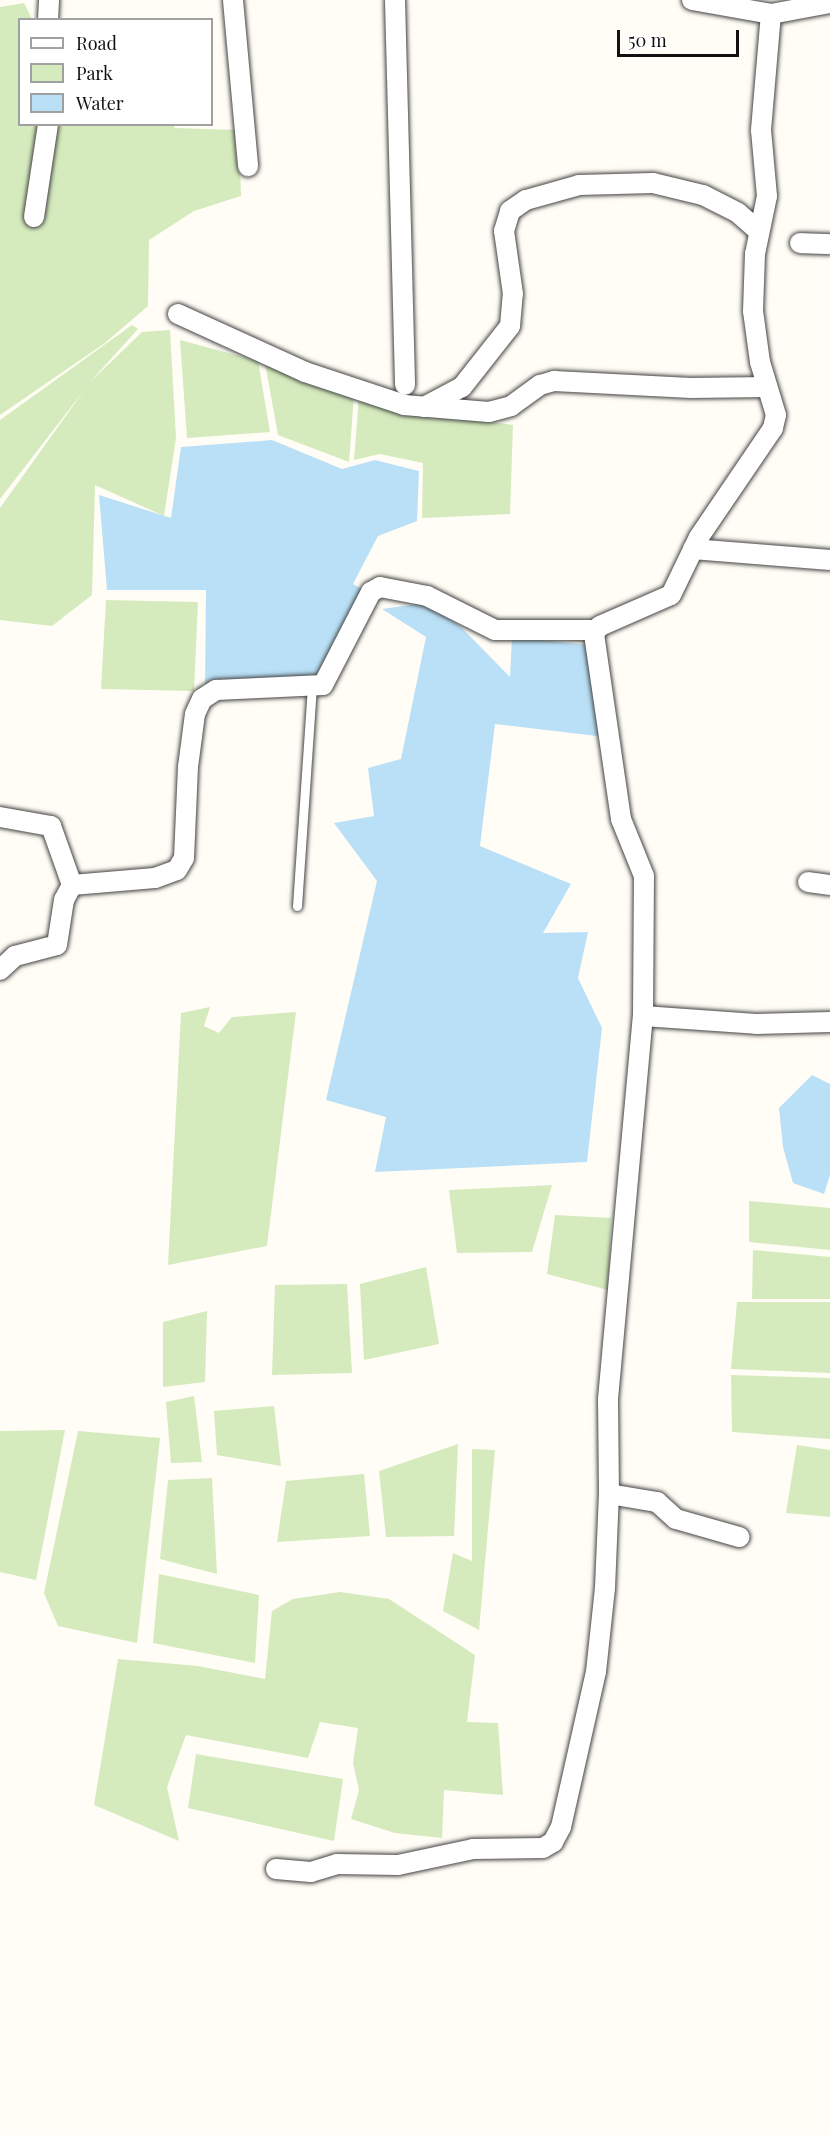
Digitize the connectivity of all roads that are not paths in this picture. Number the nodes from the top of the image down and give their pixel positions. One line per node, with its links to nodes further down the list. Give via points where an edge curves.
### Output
1 (49, 0): 7 (street)
2 (233, 0): 9 (street)
3 (395, 0): 15 (street)
4 (692, 0): 6 (street)
5 (830, 3): 6 (street)
6 (779, 9): 11 (street, via 760,130 767,185)
7 (48, 18)
8 (48, 126): 10 (street)
9 (248, 166)
10 (34, 217)
11 (759, 231): 16 (street, via 753,312); 17 (street, via 738,213 703,195 653,183 579,185 553,190 516,205 507,217 504,231 513,294 510,326 462,387)
12 (800, 243): 13 (street)
13 (830, 244)
14 (178, 314): 17 (street, via 305,372 404,405)
15 (405, 385)
16 (766, 387): 17 (street, via 691,388 554,381 540,385 511,406 489,412); 18 (street, via 776,415 772,428)
17 (424, 407)
18 (693, 549): 19 (street); 20 (street, via 671,595)
19 (830, 560)
20 (596, 630): 21 (street, via 495,630 427,596 381,587 371,592 326,683); 28 (street, via 621,819 644,876)
21 (312, 688): 24 (street, via 216,690 207,695 195,714 181,865 155,878); 26 (lane)
22 (0, 817): 24 (street, via 51,825)
23 (808, 882): 25 (street)
24 (72, 885): 27 (street, via 64,900 59,942 53,948 15,956)
25 (830, 885)
26 (297, 906)
27 (0, 970)
28 (643, 1016): 29 (street, via 756,1024); 30 (street, via 609,1380)
29 (830, 1022)
30 (609, 1494): 31 (street, via 657,1502 674,1518); 32 (street, via 596,1672 561,1827 553,1842 543,1848 463,1851 398,1865 337,1864 311,1872)
31 (739, 1537)
32 (276, 1869)

